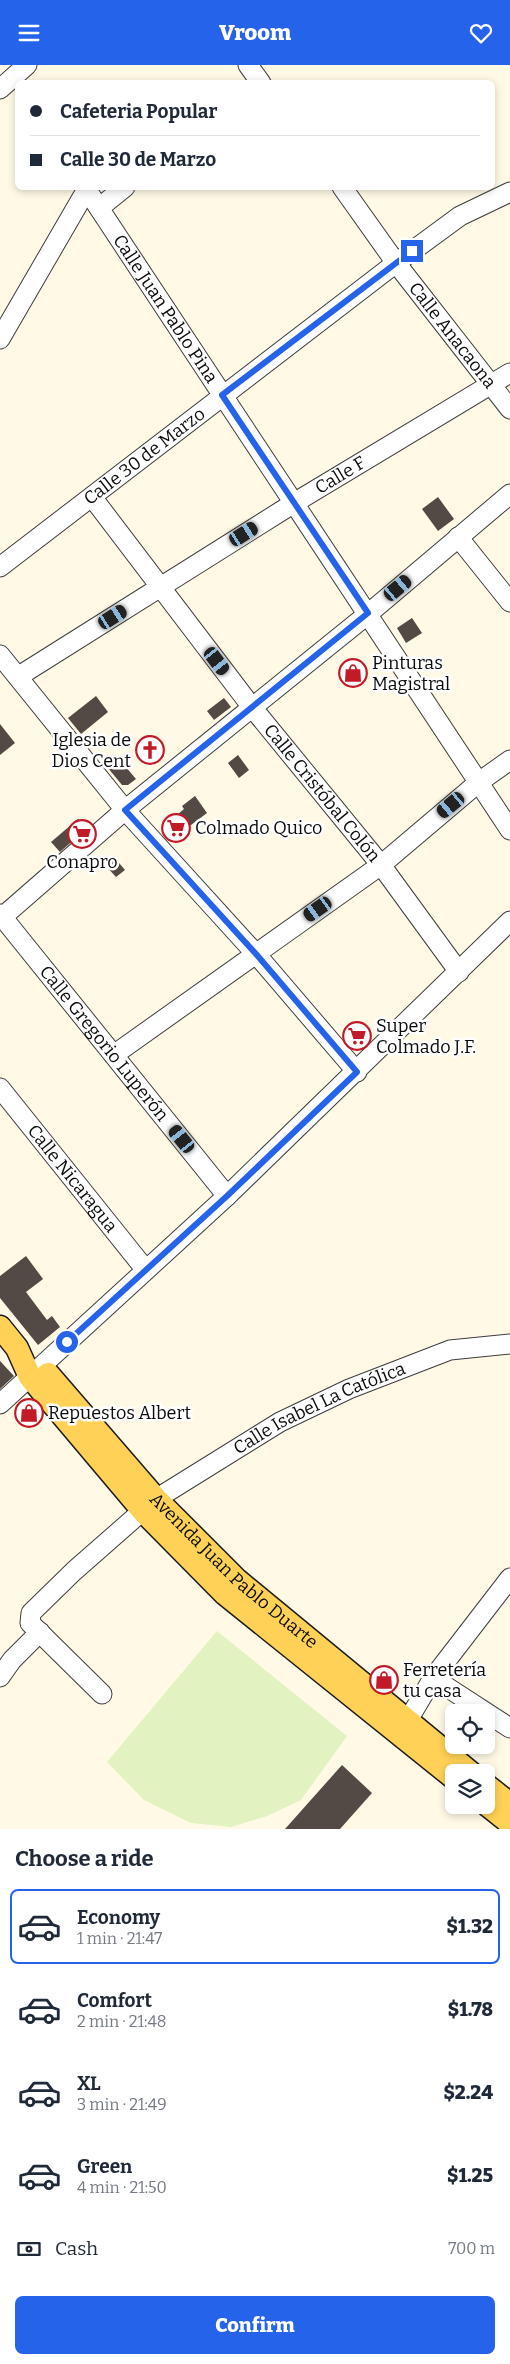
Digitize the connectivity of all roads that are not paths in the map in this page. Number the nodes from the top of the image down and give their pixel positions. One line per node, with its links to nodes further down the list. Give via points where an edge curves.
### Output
1 (27, 65): 2 (street)
2 (10, 84)
3 (85, 190): 10 (street)
4 (87, 190): 8 (street, Calle Juan Pablo Pina)
5 (121, 190): 8 (street)
6 (344, 190): 9 (street, Calle Anacaona)
7 (510, 192): 9 (street, Calle 30 de Marzo, via 460,217)
8 (99, 208): 13 (street, Calle Juan Pablo Pina)
9 (396, 263): 12 (street, Calle Anacaona); 13 (street, Calle 30 de Marzo)
10 (1, 336)
11 (510, 373): 12 (street, Calle F)
12 (490, 385): 14 (street, Calle Anacaona); 17 (street, Calle F)
13 (222, 395): 16 (street, Calle 30 de Marzo); 17 (street, Calle Juan Pablo Pina)
14 (510, 409)
15 (510, 494): 18 (street)
16 (92, 497): 19 (street, Calle 30 de Marzo); 20 (street, Calle Cristóbal Colón)
17 (294, 503): 20 (street, Calle F); 22 (street, Calle Juan Pablo Pina)
18 (458, 537): 21 (street); 22 (street)
19 (0, 567)
20 (160, 587): 24 (street, Calle F); 25 (street, Calle Cristóbal Colón)
21 (510, 601)
22 (368, 613): 25 (street); 27 (street, Calle Juan Pablo Pina)
23 (0, 655): 24 (street)
24 (19, 676): 28 (street)
25 (251, 706): 28 (street); 30 (street, Calle Cristóbal Colón)
26 (510, 760): 27 (street)
27 (479, 782): 29 (street, Calle Juan Pablo Pina); 30 (street)
28 (125, 810): 31 (street); 33 (street)
29 (510, 830)
30 (381, 865): 33 (street); 34 (street, Calle Cristóbal Colón)
31 (1, 917): 35 (street, Calle Gregorio Luperón)
32 (510, 921): 34 (street)
33 (256, 954): 35 (street); 36 (street)
34 (459, 971): 36 (street)
35 (115, 1054): 38 (street, Calle Gregorio Luperón)
36 (357, 1072): 38 (street)
37 (0, 1088): 39 (street, Calle Nicaragua)
38 (227, 1196): 39 (street)
39 (145, 1269): 42 (street)
40 (0, 1327): 42 (main road, Avenida Juan Pablo Duarte)
41 (510, 1344): 44 (street, Calle Isabel La Católica, via 450,1350 349,1389 280,1422)
42 (36, 1372): 43 (street); 44 (main road, Avenida Juan Pablo Duarte)
43 (0, 1404)
44 (149, 1505): 46 (street, Calle Isabel La Católica, via 31,1613 30,1623); 50 (main road, Avenida Juan Pablo Duarte)
45 (510, 1578): 48 (street)
46 (40, 1633): 47 (street, via 12,1660); 49 (street)
47 (0, 1677)
48 (433, 1678): 50 (street); 51 (street)
49 (102, 1694)
50 (403, 1728): 52 (main road, Avenida Juan Pablo Duarte); 53 (main road, Avenida Juan Pablo Duarte)
51 (510, 1728)
52 (457, 1764)
53 (445, 1770)
54 (495, 1792): 55 (main road)
55 (510, 1804)
56 (495, 1811): 57 (main road)
57 (510, 1823)

